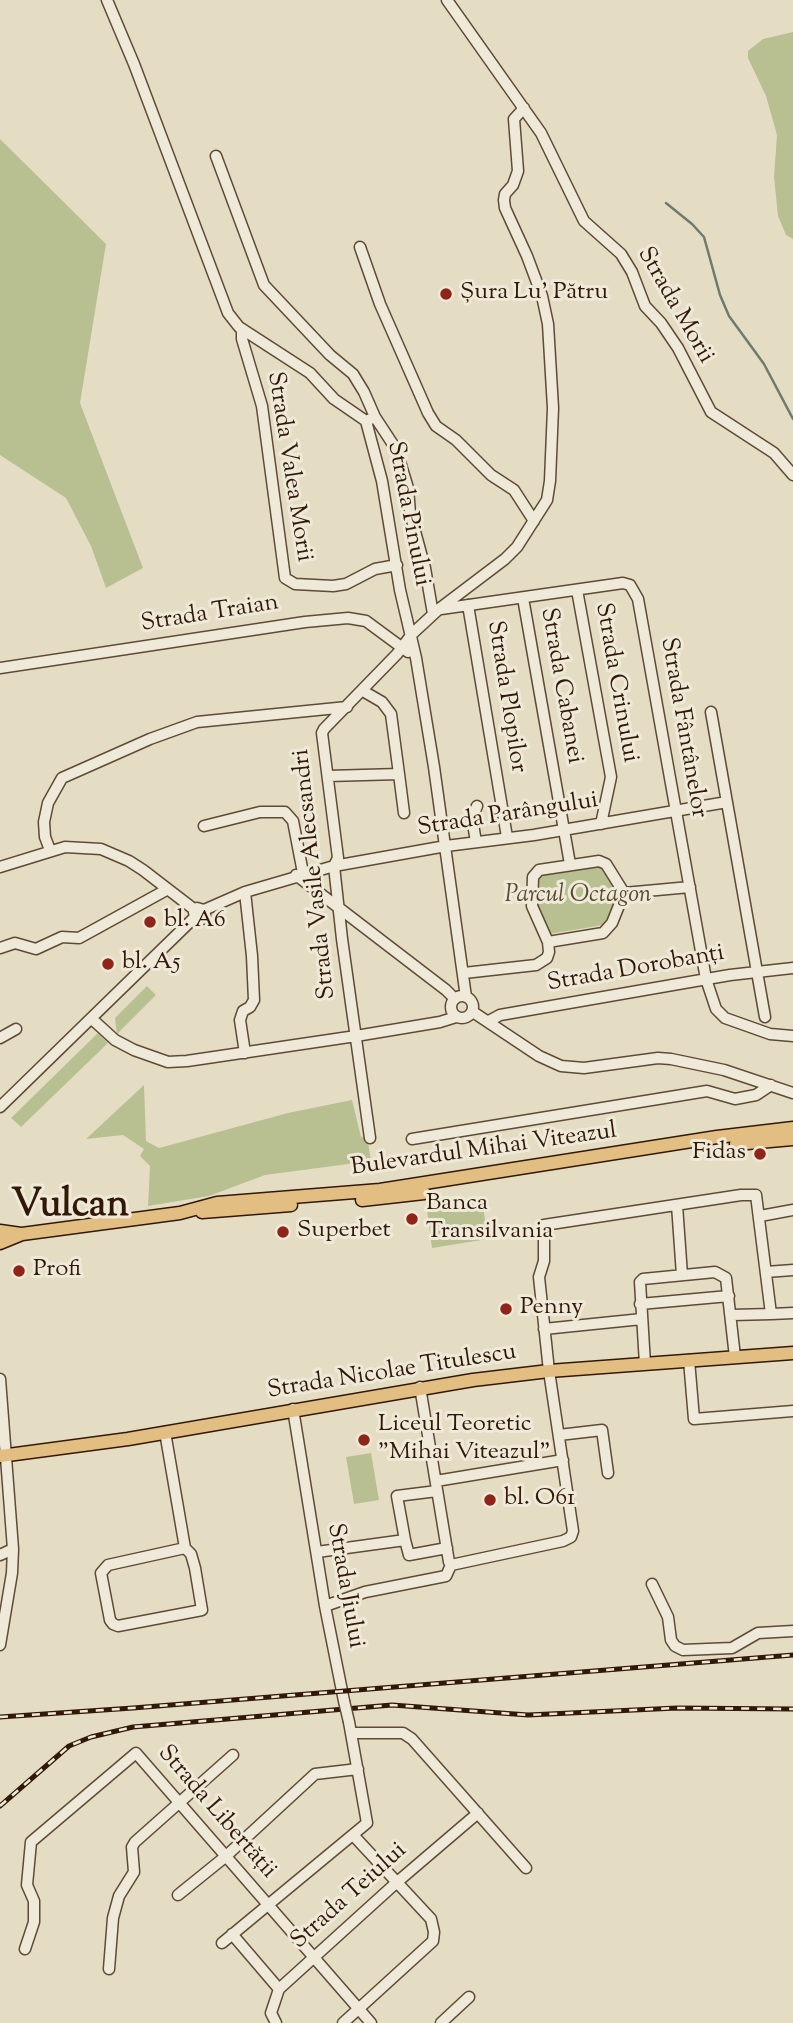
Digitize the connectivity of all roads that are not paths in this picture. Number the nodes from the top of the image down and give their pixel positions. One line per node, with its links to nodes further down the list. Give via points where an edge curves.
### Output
1 (107, 0): 6 (street, Strada Pinului, via 228,313)
2 (447, 0): 3 (street, Strada Morii)
3 (524, 108): 8 (street, Strada Morii, via 584,221 621,254 645,306 678,348 711,412 774,453); 9 (street, Strada Vasile Alecsandri, via 514,119 518,171 503,200 542,296 548,324 553,408 550,481 547,500)
4 (216, 156): 7 (street, via 264,285 353,374 364,392)
5 (360, 247): 9 (street, via 380,304 436,426 514,490)
6 (242, 329): 7 (street, Strada Pinului, via 310,373 334,399); 10 (street, Strada Valea Morii, via 262,406 285,578 295,584 333,586)
7 (371, 419): 10 (street, Strada Pinului); 14 (street, via 396,449)
8 (793, 475)
9 (534, 521): 14 (street, Strada Vasile Alecsandri, via 505,559)
10 (397, 565): 15 (street, Strada Pinului)
11 (577, 590): 12 (street, Strada Fântânelor); 26 (street, Strada Fântânelor, via 623,583 638,599); 28 (street, Strada Crinului, via 611,777)
12 (523, 598): 13 (street, Strada Fântânelor); 30 (street, Strada Cabanei)
13 (468, 606): 14 (street, Strada Fântânelor); 31 (street, Strada Plopilor)
14 (436, 612): 15 (street, Strada Vasile Alecsandri)
15 (412, 635): 16 (street, Strada Vasile Alecsandri); 17 (street, Strada Pinului)
16 (403, 648): 17 (street, Strada Traian); 18 (street, Strada Traian, via 366,621 348,618); 19 (street, Strada Vasile Alecsandri)
17 (416, 658): 33 (street, Strada Pinului)
18 (0, 668)
19 (363, 691): 20 (street, Strada Vasile Alecsandri); 22 (street, via 383,702 391,714)
20 (347, 706): 23 (street, Strada Vasile Alecsandri, via 324,729); 34 (street, via 197,723 62,778 44,822)
21 (711, 712): 24 (street)
22 (399, 774): 23 (street); 27 (street)
23 (328, 776): 36 (street, Strada Vasile Alecsandri, via 338,858)
24 (727, 802): 26 (street, Strada Parângului); 50 (street)
25 (478, 806): 32 (street, via 472,818)
26 (675, 810): 28 (street, Strada Parângului); 39 (street, Strada Fântânelor)
27 (404, 813)
28 (601, 824): 30 (street, Strada Parângului)
29 (204, 826): 38 (street, via 260,812 285,811 293,821)
30 (564, 830): 31 (street, Strada Parângului); 35 (street, Strada Cabanei)
31 (508, 837): 32 (street, Strada Parângului)
32 (477, 842): 33 (street, Strada Parângului)
33 (446, 846): 36 (street, Strada Parângului); 51 (street, Strada Pinului)
34 (50, 850): 37 (street); 40 (street, via 100,849 128,861)
35 (570, 864): 42 (street, via 593,860 606,864); 47 (street, via 539,870 533,877 532,906)
36 (334, 866): 38 (street, Strada Parângului); 43 (street, Strada Vasile Alecsandri)
37 (0, 867)
38 (299, 874): 41 (street); 43 (street)
39 (690, 887): 42 (street); 52 (street, Strada Fântânelor)
40 (168, 889): 44 (street); 48 (street, via 79,938 62,937 36,949 15,943)
41 (245, 892): 44 (street); 63 (street, via 254,1000 240,1020)
42 (624, 894): 47 (street, via 603,933)
43 (339, 908): 45 (street); 46 (street, Strada Vasile Alecsandri)
44 (198, 912): 57 (street)
45 (363, 928): 46 (street); 53 (street)
46 (342, 939): 60 (street, Strada Vasile Alecsandri)
47 (548, 942): 51 (street, via 549,952 542,962)
48 (0, 948)
49 (793, 968): 50 (street, Strada Dorobanți)
50 (757, 972): 52 (street, Strada Dorobanți); 56 (street)
51 (464, 973): 53 (street, Strada Pinului)
52 (706, 979): 58 (street, Strada Dorobanți, via 500,1014); 61 (street, Strada Fântânelor, via 720,1015 771,1034)
53 (460, 998): 54 (street, via 472,1001); 55 (street, via 451,1008)
54 (473, 1012): 55 (street); 58 (street)
55 (456, 1017): 60 (street)
56 (765, 1017)
57 (92, 1019): 63 (street, via 115,1040 168,1062); 66 (street)
58 (489, 1021): 64 (street, via 561,1066 671,1059)
59 (16, 1030): 62 (street)
60 (356, 1036): 63 (street); 68 (street, Strada Vasile Alecsandri)
61 (793, 1036)
62 (0, 1038)
63 (245, 1053)
64 (771, 1086): 65 (street); 69 (street, Bulevardul Mihai Viteazul, via 756,1095 735,1098 707,1091)
65 (793, 1093)
66 (0, 1107)
67 (793, 1128): 73 (main road, Bulevardul Mihai Viteazul, via 392,1189 217,1203)
68 (370, 1138)
69 (412, 1139)
70 (793, 1139): 73 (main road, Bulevardul Mihai Viteazul, via 718,1145 381,1199)
71 (677, 1205): 74 (street, via 757,1195); 80 (street); 87 (street, via 544,1225 544,1261 538,1277)
72 (793, 1210): 74 (street)
73 (180, 1213): 76 (main road, Bulevardul Mihai Viteazul)
74 (760, 1216): 79 (street)
75 (0, 1231): 76 (main road, Bulevardul Mihai Viteazul)
76 (22, 1234): 77 (main road, Bulevardul Mihai Viteazul)
77 (0, 1243)
78 (793, 1270): 79 (street)
79 (766, 1272): 84 (street)
80 (682, 1275): 81 (street, via 721,1273); 82 (street, via 643,1279)
81 (729, 1296): 82 (street); 85 (street)
82 (640, 1304): 86 (street)
83 (793, 1313): 84 (street)
84 (771, 1314): 85 (street)
85 (732, 1315): 89 (street)
86 (642, 1319): 87 (street); 91 (street)
87 (544, 1329): 92 (street)
88 (793, 1353): 89 (main road, Strada Nicolae Titulescu)
89 (735, 1357): 90 (main road, Strada Nicolae Titulescu)
90 (690, 1360): 91 (main road, Strada Nicolae Titulescu); 96 (street, via 694,1419)
91 (645, 1364): 92 (main road, Strada Nicolae Titulescu)
92 (549, 1371): 94 (main road, Strada Nicolae Titulescu); 98 (street)
93 (0, 1380): 99 (street)
94 (420, 1387): 95 (main road, Strada Nicolae Titulescu); 102 (street)
95 (293, 1409): 97 (main road, Strada Nicolae Titulescu); 107 (street, Strada Jiului)
96 (793, 1410)
97 (165, 1432): 99 (main road, Strada Nicolae Titulescu); 104 (street)
98 (559, 1436): 100 (street); 101 (street, via 602,1430)
99 (3, 1455): 106 (street)
100 (563, 1460): 102 (street); 109 (street, via 571,1537)
101 (608, 1474)
102 (437, 1486): 103 (street, via 397,1496); 105 (street)
103 (405, 1540): 105 (street, via 408,1555); 107 (street)
104 (185, 1548): 104 (street, via 108,1565 101,1573 113,1624 202,1610 195,1568)
105 (447, 1548): 109 (street)
106 (13, 1549): 108 (street); 113 (street)
107 (317, 1552): 111 (street, Strada Jiului)
108 (0, 1555)
109 (451, 1565): 111 (street, via 446,1576 365,1592)
110 (652, 1584): 112 (street, via 668,1617 671,1640 683,1650 732,1648 758,1633)
111 (325, 1606): 114 (street, Strada Jiului, bridge)
112 (793, 1631)
113 (0, 1645)
114 (350, 1727): 116 (street, Strada Jiului); 118 (street, via 403,1733 412,1739)
115 (233, 1755): 117 (street)
116 (358, 1769): 119 (street, Strada Jiului, via 367,1823); 120 (street, via 315,1774)
117 (180, 1803): 120 (street, Strada Libertății); 127 (street, Strada Libertății, via 136,1753 31,1842 27,1885 34,1901 34,1922); 129 (street, via 132,1847 134,1872 118,1896)
118 (478, 1813): 121 (street); 122 (street, Strada Teiului)
119 (353, 1835): 122 (street); 124 (street)
120 (225, 1857): 123 (street); 124 (street, Strada Libertății)
121 (526, 1868)
122 (396, 1883): 128 (street, Strada Teiului); 132 (street, via 431,1919 433,1941)
123 (178, 1895)
124 (268, 1906): 125 (street); 128 (street, Strada Libertății)
125 (232, 1934): 126 (street); 130 (street)
126 (222, 1943)
127 (25, 1949)
128 (314, 1958): 130 (street, Strada Teiului); 132 (street, Strada Libertății)
129 (109, 1969)
130 (279, 1989): 133 (street, via 271,2013)
131 (469, 1997): 136 (street)
132 (359, 2009): 134 (street); 135 (street, Strada Libertății)
133 (276, 2023)
134 (343, 2023)
135 (371, 2023)
136 (441, 2023)

